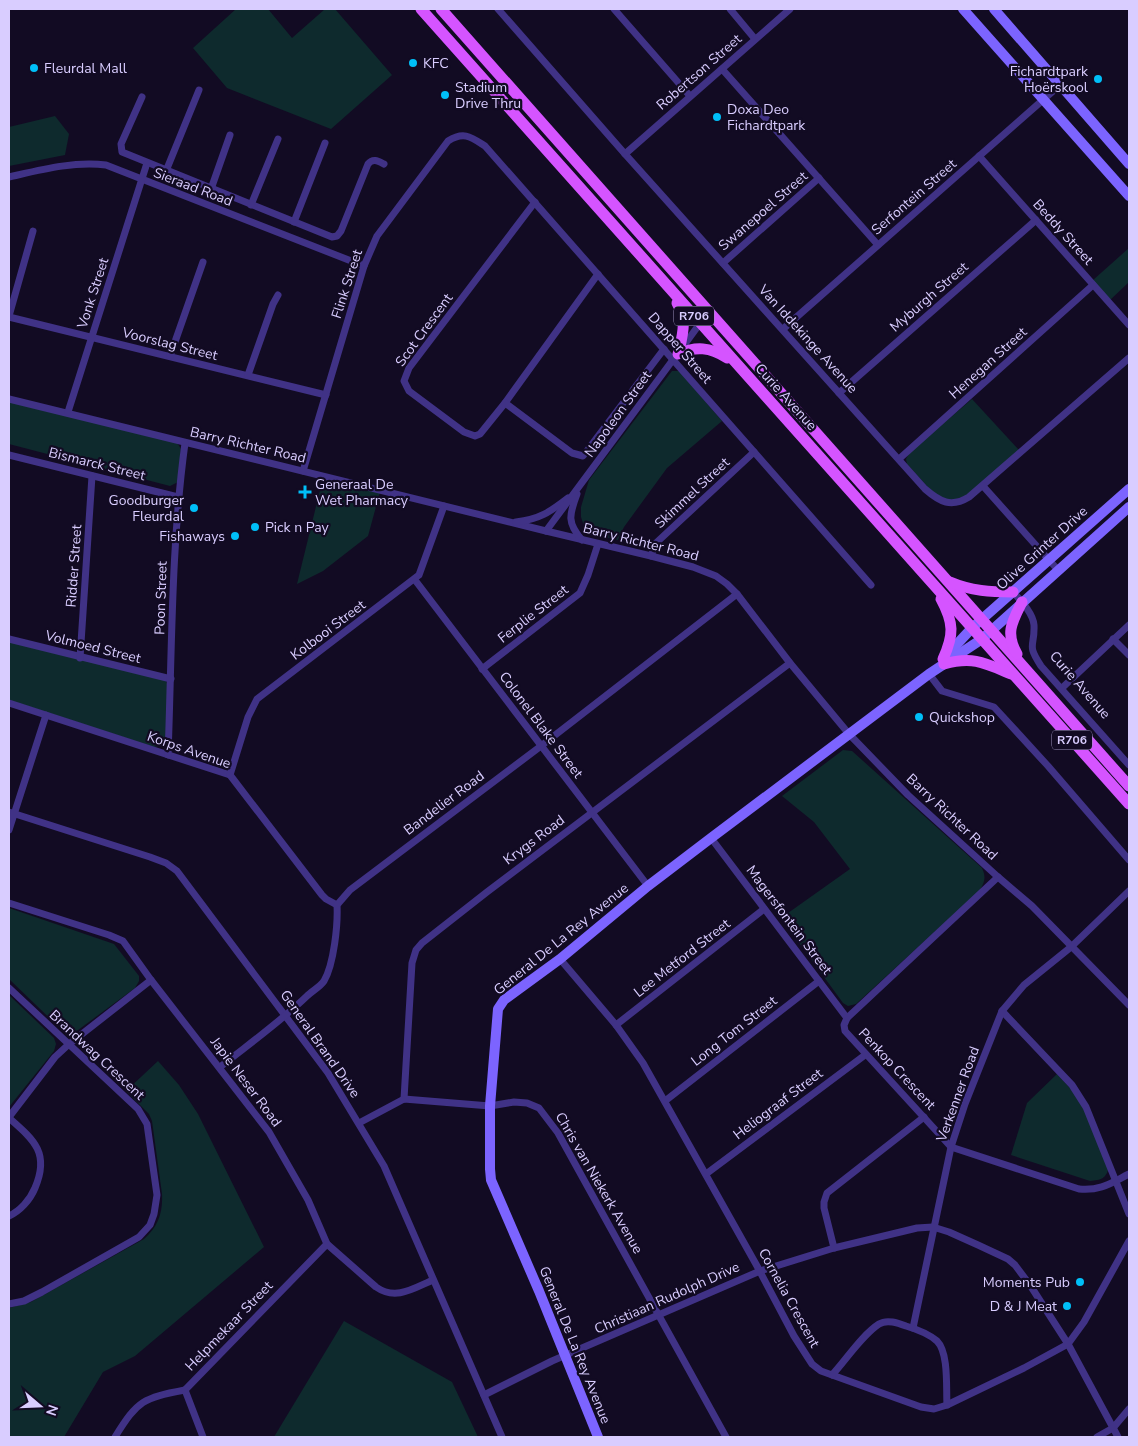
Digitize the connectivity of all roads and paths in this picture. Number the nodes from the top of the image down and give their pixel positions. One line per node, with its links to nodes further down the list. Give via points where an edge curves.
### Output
1 (421, 9): 40 (main road, Curie Avenue / R706)
2 (441, 9): 44 (main road, Curie Avenue / R706)
3 (498, 9): 20 (street, Van Iddekinge Avenue)
4 (614, 9): 13 (street)
5 (730, 9): 9 (street)
6 (790, 9): 9 (street, Robertson Street)
7 (963, 9): 15 (street)
8 (994, 9): 11 (street)
9 (755, 39): 10 (street, Robertson Street)
10 (722, 69): 13 (street, Robertson Street); 27 (street)
11 (1061, 84): 15 (street, Serfontein Street); 24 (street)
12 (199, 90): 25 (street)
13 (690, 96): 20 (street, Robertson Street)
14 (142, 97): 22 (street, via 121,149 125,154)
15 (1043, 99): 21 (street, Serfontein Street); 30 (street)
16 (230, 135): 29 (street)
17 (464, 135): 31 (street, Dapper Street, via 485,146); 39 (street, Flink Street, via 448,141 377,236)
18 (278, 139): 32 (street)
19 (325, 143): 34 (street)
20 (625, 154): 38 (street, Van Iddekinge Avenue)
21 (979, 156): 33 (street, Beddy Street); 36 (street, Serfontein Street)
22 (147, 163): 25 (street); 28 (street, Vonk Street)
23 (384, 164): 34 (street, via 376,160 368,164 337,236)
24 (1129, 164)
25 (166, 171): 29 (street)
26 (9, 177): 28 (street, Sieraad Road, via 90,163 106,165)
27 (819, 178): 36 (street); 38 (street, Swanepoel Street)
28 (141, 180): 39 (street, Sieraad Road); 49 (street, Vonk Street)
29 (211, 189): 32 (street)
30 (1129, 196)
31 (535, 202): 41 (street, Dapper Street); 59 (street, Scot Crescent, via 409,368 404,381 409,391 470,435 480,434)
32 (252, 205): 34 (street)
33 (1036, 220): 42 (street, Beddy Street); 56 (street, Myburgh Street)
34 (294, 222)
35 (33, 231): 45 (street)
36 (878, 245): 48 (street, Serfontein Street)
37 (203, 262): 52 (street)
38 (723, 262): 48 (street, Van Iddekinge Avenue)
39 (364, 266): 57 (street, Flink Street)
40 (656, 273): 46 (main road, Curie Avenue / R706); 51 (main road, via 684,318)
41 (598, 274): 50 (street, Dapper Street); 59 (street, Scot Crescent)
42 (1093, 285): 47 (street, Beddy Street); 64 (street, Henegan Street)
43 (278, 295): 54 (street)
44 (709, 311): 46 (street, Napoleon Street); 82 (main road, Curie Avenue / R706)
45 (9, 316): 49 (street, Voorslag Street)
46 (700, 322): 51 (street, Napoleon Street); 55 (main road, Curie Avenue / R706)
47 (1129, 325)
48 (783, 329): 56 (street, Van Iddekinge Avenue)
49 (92, 337): 52 (street, Voorslag Street); 60 (street, Vonk Street)
50 (664, 349): 51 (street, Dapper Street); 59 (street, Napoleon Street, via 583,456 572,453)
51 (677, 355): 55 (main road, via 695,348 713,350); 62 (street, Dapper Street); 67 (street, Napoleon Street)
52 (170, 356): 54 (street, Voorslag Street)
53 (1129, 358): 68 (street, Van Iddekinge Avenue)
54 (248, 375): 57 (street, Voorslag Street)
55 (749, 377): 83 (main road, Curie Avenue / R706)
56 (839, 393): 64 (street, Van Iddekinge Avenue)
57 (326, 394): 65 (street, Flink Street)
58 (9, 399): 60 (street, Barry Richter Road)
59 (504, 403)
60 (68, 412): 61 (street, Barry Richter Road)
61 (185, 443): 65 (street, Barry Richter Road); 71 (street, Poon Street)
62 (754, 452): 78 (street, Skimmel Street, via 656,543); 84 (street, Dapper Street)
63 (9, 455): 66 (street, Bismarck Street)
64 (899, 459): 68 (street, Van Iddekinge Avenue, via 925,489 946,502 960,502)
65 (303, 471): 72 (street, Barry Richter Road)
66 (92, 476): 71 (street, Bismarck Street); 96 (street, Ridder Street)
67 (584, 480): 70 (street, Napoleon Street); 76 (street, via 576,495 571,519)
68 (983, 486): 79 (street)
69 (1129, 489): 79 (street, Olive Grinter Drive)
70 (576, 492): 74 (street, via 543,516); 75 (street, Napoleon Street)
71 (178, 497): 103 (street, Poon Street)
72 (444, 506): 74 (street, Barry Richter Road); 81 (street, Kolbooi Street)
73 (1129, 507): 80 (street, Olive Grinter Drive)
74 (511, 522): 75 (street, Barry Richter Road)
75 (546, 532): 76 (street, Barry Richter Road)
76 (582, 540): 77 (street, Barry Richter Road)
77 (598, 544): 78 (street, Barry Richter Road); 100 (street, Ferplie Street, via 580,593)
78 (651, 556): 86 (street, Barry Richter Road, via 708,573)
79 (1049, 560): 80 (street); 85 (street, Olive Grinter Drive)
80 (1058, 570): 87 (street, Olive Grinter Drive)
81 (415, 580): 100 (street, Colonel Blake Street); 111 (street, Kolbooi Street, via 258,699 248,717)
82 (946, 580): 85 (main road, via 978,591); 88 (main road, Curie Avenue / R706)
83 (933, 584): 90 (main road, Curie Avenue / R706); 97 (main road, via 951,624)
84 (871, 585)
85 (1013, 592): 87 (street, Curie Avenue); 88 (street, Olive Grinter Drive)
86 (737, 594): 98 (street, Barry Richter Road); 108 (street, Bandelier Road)
87 (1022, 602): 91 (street, Olive Grinter Drive); 99 (main road, via 1010,625 1010,636); 104 (street, Curie Avenue, via 1034,625 1033,653)
88 (982, 620): 90 (street, Olive Grinter Drive); 91 (main road, Curie Avenue / R706)
89 (1129, 625): 93 (street)
90 (972, 628): 92 (main road, Curie Avenue / R706); 97 (street, General De La Rey Avenue)
91 (991, 630): 92 (street, Olive Grinter Drive); 99 (main road, Curie Avenue / R706)
92 (982, 638): 97 (street, General De La Rey Avenue); 102 (main road, Curie Avenue / R706)
93 (1113, 639): 95 (street); 104 (street)
94 (9, 640): 96 (street, Volmoed Street)
95 (1129, 655)
96 (80, 658): 103 (street, Volmoed Street)
97 (944, 661): 101 (street, General De La Rey Avenue); 102 (main road, via 980,662)
98 (790, 663): 107 (street, Barry Richter Road); 114 (street, Krygs Road)
99 (1024, 666): 112 (main road, Curie Avenue / R706)
100 (482, 669): 108 (street, Colonel Blake Street)
101 (929, 674): 107 (street, General De La Rey Avenue); 118 (street, via 942,691 994,707)
102 (1015, 676): 113 (main road, Curie Avenue / R706)
103 (171, 679): 109 (street, Poon Street)
104 (1062, 688): 110 (street, Curie Avenue)
105 (9, 703): 106 (street, Korps Avenue)
106 (46, 715): 109 (street, Korps Avenue); 115 (street)
107 (849, 734): 117 (street, General De La Rey Avenue); 119 (street, Barry Richter Road)
108 (541, 746): 114 (street, Colonel Blake Street); 123 (street, Bandelier Road, via 366,877)
109 (168, 755): 111 (street, Korps Avenue)
110 (1129, 765)
111 (230, 775): 123 (street, Korps Avenue, via 322,895)
112 (1129, 786)
113 (1129, 804)
114 (592, 812): 120 (street, Colonel Blake Street); 138 (street, Krygs Road, via 479,897 416,950 411,970)
115 (11, 813): 116 (street); 132 (street, General Brand Drive, via 166,863 176,871)
116 (9, 830)
117 (710, 838): 120 (street, General De La Rey Avenue); 124 (street, Magersfontein Street)
118 (1129, 860)
119 (998, 877): 125 (street, Barry Richter Road, via 1032,906); 133 (street, Penkop Crescent)
120 (648, 886): 126 (street, General De La Rey Avenue)
121 (1129, 891): 125 (street, Verkenner Road)
122 (9, 903): 127 (street, Japie Neser Road, via 123,941)
123 (337, 905): 132 (street, via 335,939 325,979)
124 (764, 909): 128 (street, Magersfontein Street); 134 (street, Lee Metford Street)
125 (1071, 947): 130 (street, Barry Richter Road); 131 (street, Verkenner Road, via 1024,985)
126 (560, 959): 134 (street, Cornelia Crescent); 140 (street, General De La Rey Avenue, via 500,1004 496,1018)
127 (151, 980): 135 (street); 137 (street, Japie Neser Road)
128 (819, 981): 133 (street, Magersfontein Street); 139 (street, Long Tom Street)
129 (9, 988): 135 (street, Brandwag Crescent)
130 (1129, 1005)
131 (1002, 1011): 144 (street, Verkenner Road); 147 (street, via 1078,1093)
132 (286, 1015): 137 (street); 143 (street, General Brand Drive)
133 (846, 1018): 136 (street, Penkop Crescent, via 846,1031)
134 (616, 1025): 139 (street, Cornelia Crescent)
135 (68, 1044): 141 (street); 156 (street, Brandwag Crescent, via 144,1118 157,1195 154,1214 140,1237 42,1292)
136 (866, 1055): 142 (street, Penkop Crescent); 145 (street, Heliograaf Street)
137 (220, 1067): 152 (street, Japie Neser Road, via 281,1150)
138 (404, 1098): 140 (street, Chris van Niekerk Avenue); 143 (street)
139 (665, 1101): 145 (street, Cornelia Crescent)
140 (490, 1106): 157 (street, Chris van Niekerk Avenue, via 527,1103 544,1112); 160 (street, General De La Rey Avenue, via 491,1180)
141 (9, 1117): 149 (street, via 34,1143 42,1164 33,1193 21,1209)
142 (924, 1117): 144 (street, Penkop Crescent); 153 (street, via 828,1193 824,1208)
143 (359, 1123): 155 (street, General Brand Drive, via 384,1166)
144 (951, 1147): 147 (street, Penkop Crescent, via 1079,1189 1097,1189); 150 (street, Verkenner Road)
145 (706, 1174): 154 (street, Cornelia Crescent)
146 (1129, 1174): 147 (street, Penkop Crescent)
147 (1116, 1181): 148 (street)
148 (1129, 1214)
149 (9, 1216)
150 (933, 1227): 153 (street, Christiaan Rudolph Drive); 158 (street, Verkenner Road); 159 (street, Christiaan Rudolph Drive, via 1011,1262)
151 (1129, 1241): 159 (street, Cornelia Crescent, via 1084,1322)
152 (327, 1244): 155 (street, Japie Neser Road, via 385,1292 398,1294); 162 (street, Helpmekaar Street)
153 (834, 1248): 154 (street, Christiaan Rudolph Drive)
154 (760, 1271): 157 (street, Christiaan Rudolph Drive); 161 (street, Cornelia Crescent, via 808,1359 818,1370)
155 (433, 1280): 163 (street, General Brand Drive)
156 (9, 1304)
157 (660, 1315): 160 (street, Christiaan Rudolph Drive); 171 (street, Chris van Niekerk Avenue)
158 (913, 1328): 161 (street, via 890,1322 880,1324); 164 (street, via 936,1340 942,1348)
159 (1068, 1344): 164 (street, Cornelia Crescent); 166 (street, Christiaan Rudolph Drive)
160 (565, 1356): 163 (street, Christiaan Rudolph Drive); 170 (street, General De La Rey Avenue)
161 (832, 1375): 164 (street, Cornelia Crescent, via 926,1408)
162 (185, 1390): 167 (street, via 146,1400 129,1415); 168 (street, Helpmekaar Street)
163 (484, 1395): 169 (street, General Brand Drive)
164 (947, 1406)
165 (1129, 1409): 166 (street)
166 (1113, 1428): 172 (street); 173 (street, Christiaan Rudolph Drive)
167 (115, 1437)
168 (203, 1437)
169 (502, 1437)
170 (598, 1437)
171 (726, 1437)
172 (1097, 1437)
173 (1118, 1437)

